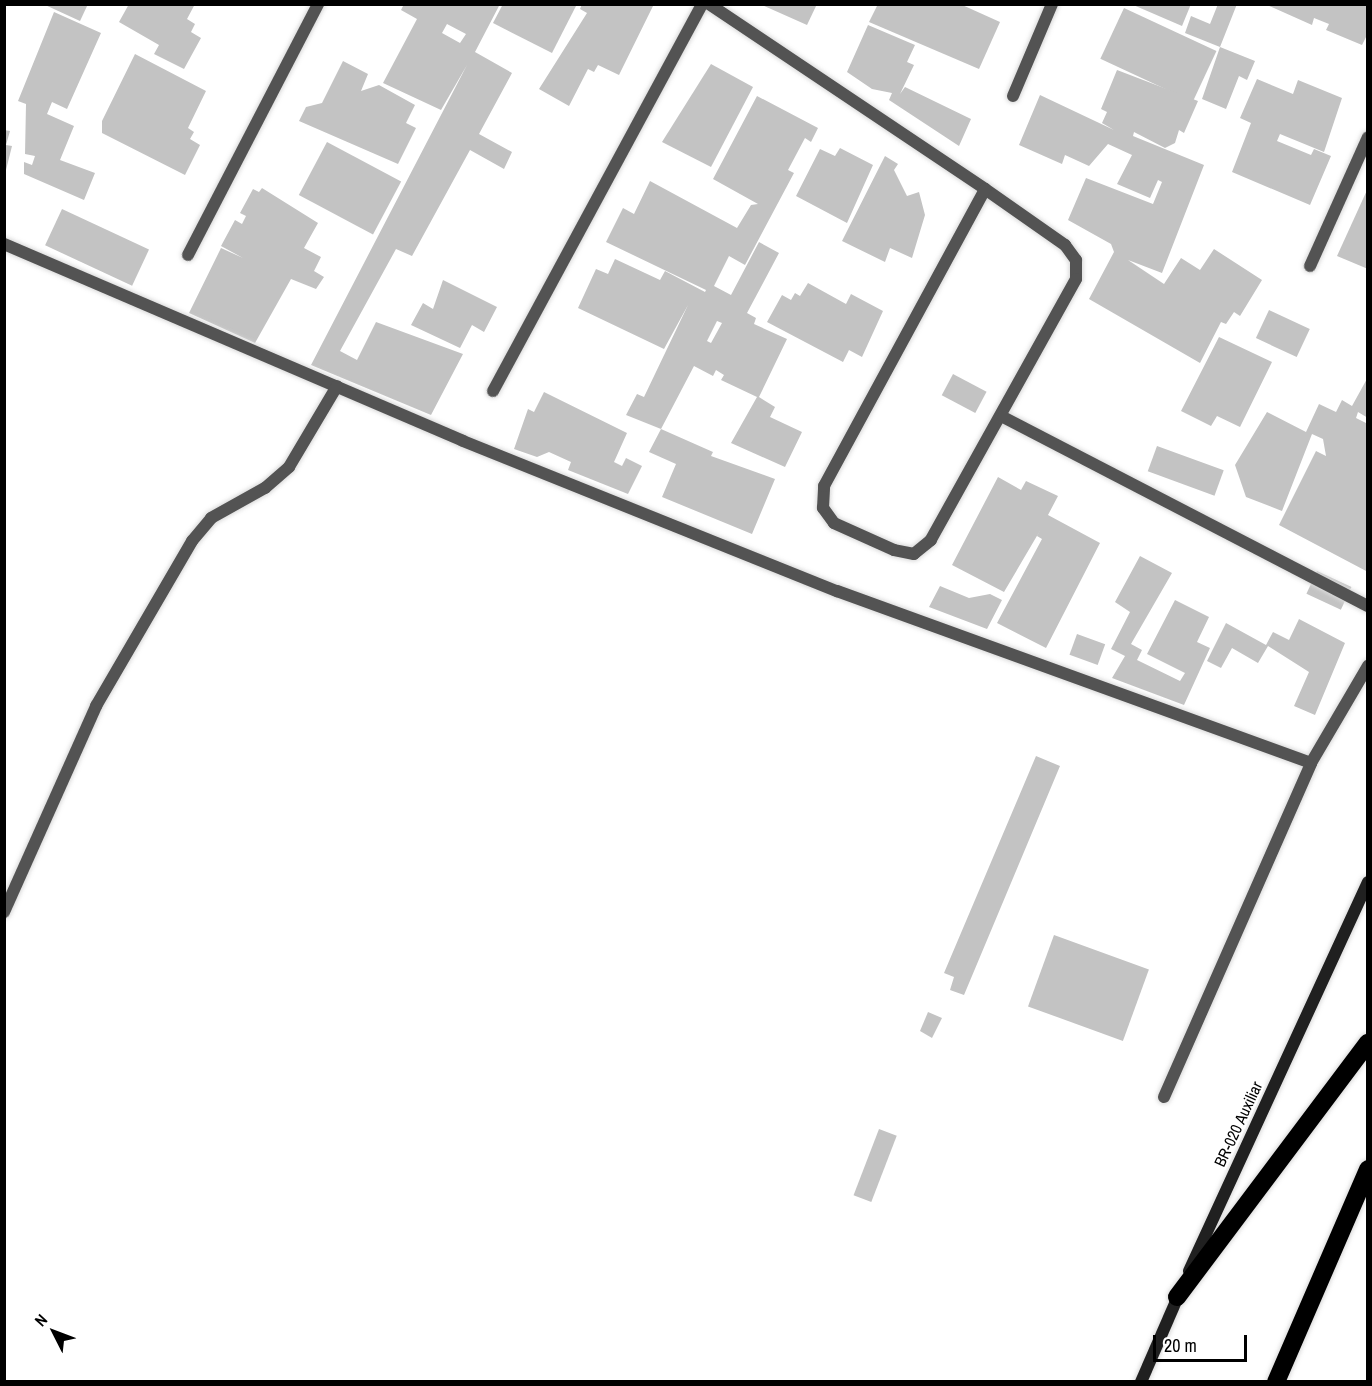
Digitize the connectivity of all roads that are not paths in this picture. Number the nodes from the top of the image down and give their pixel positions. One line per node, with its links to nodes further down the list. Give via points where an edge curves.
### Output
1 (318, 4): 9 (street)
2 (702, 4): 12 (street)
3 (709, 4): 7 (street)
4 (1052, 4): 5 (street)
5 (1013, 96)
6 (1368, 137): 10 (street)
7 (985, 189): 13 (street, via 1065,245 1076,260 1076,279); 13 (street, via 824,486 822,508 834,523 914,554 931,540)
8 (4, 244): 11 (street)
9 (188, 255)
10 (1310, 266)
11 (337, 386): 16 (street, via 837,591); 18 (street, via 289,467 266,488 211,518 192,541 96,706)
12 (493, 391)
13 (1003, 417): 14 (street)
14 (1368, 606)
15 (1368, 666): 16 (street)
16 (1311, 763): 20 (street)
17 (1368, 882): 22 (main road, BR-020 Auxiliar)
18 (4, 912)
19 (1368, 1042): 22 (highway)
20 (1164, 1097)
21 (1368, 1169): 24 (highway)
22 (1177, 1297): 23 (main road, BR-020 Auxiliar)
23 (1141, 1382)
24 (1276, 1382)

